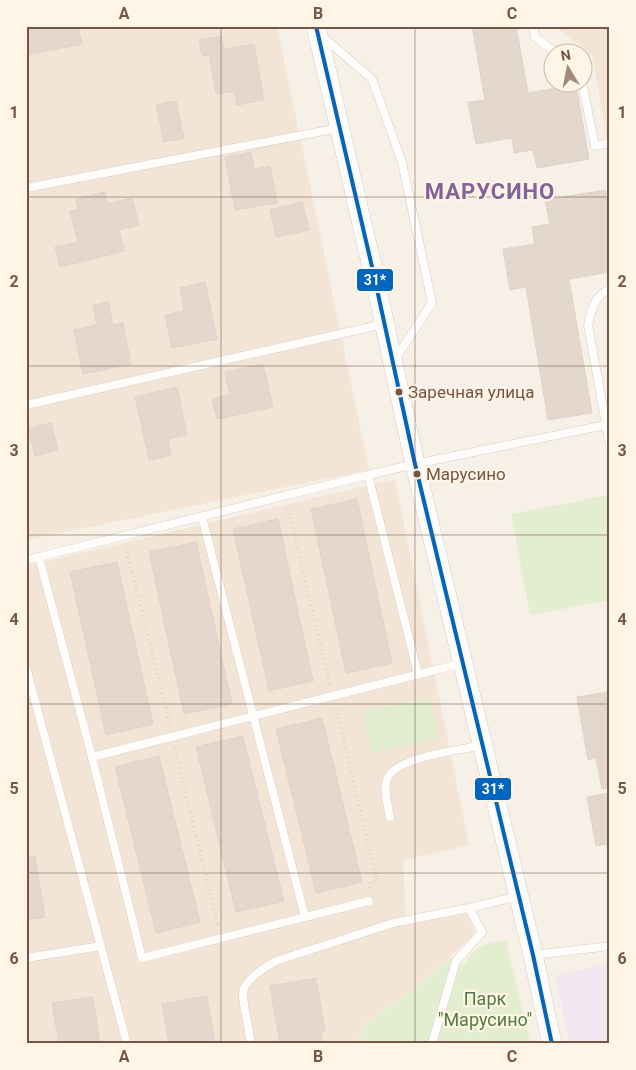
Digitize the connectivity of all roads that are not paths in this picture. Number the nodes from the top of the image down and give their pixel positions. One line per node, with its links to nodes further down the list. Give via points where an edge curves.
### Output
1 (533, 26): 3 (lane, via 535,37)
2 (316, 29): 5 (street); 10 (lane, via 372,80 402,162 432,303)
3 (544, 44)
4 (584, 92): 6 (lane, via 594,146)
5 (340, 128): 7 (lane); 9 (street)
6 (610, 143)
7 (26, 188)
8 (610, 289): 12 (lane, via 603,292 592,308 588,325)
9 (384, 324): 10 (street); 11 (lane)
10 (392, 362): 14 (street)
11 (26, 405)
12 (606, 425): 13 (lane); 14 (lane)
13 (610, 446)
14 (415, 464): 15 (lane); 19 (street)
15 (368, 475): 16 (lane); 21 (lane)
16 (202, 517): 17 (lane); 22 (lane)
17 (39, 557): 18 (lane); 24 (lane)
18 (26, 560)
19 (463, 663): 21 (lane); 23 (street)
20 (26, 667): 30 (lane)
21 (418, 674): 22 (lane)
22 (252, 716): 24 (lane); 29 (lane)
23 (483, 745): 25 (lane, via 419,758 391,772 386,780); 26 (street)
24 (92, 757): 29 (lane, via 142,958)
25 (390, 817)
26 (519, 896): 28 (lane); 32 (street)
27 (369, 901): 29 (lane)
28 (469, 908): 35 (lane, via 393,923 276,961 260,971 243,993); 36 (lane, via 482,932 456,961)
29 (305, 917)
30 (101, 946): 33 (lane); 34 (lane)
31 (610, 946): 32 (lane)
32 (533, 955): 37 (street)
33 (26, 958)
34 (127, 1044)
35 (251, 1044)
36 (432, 1044)
37 (552, 1044)

